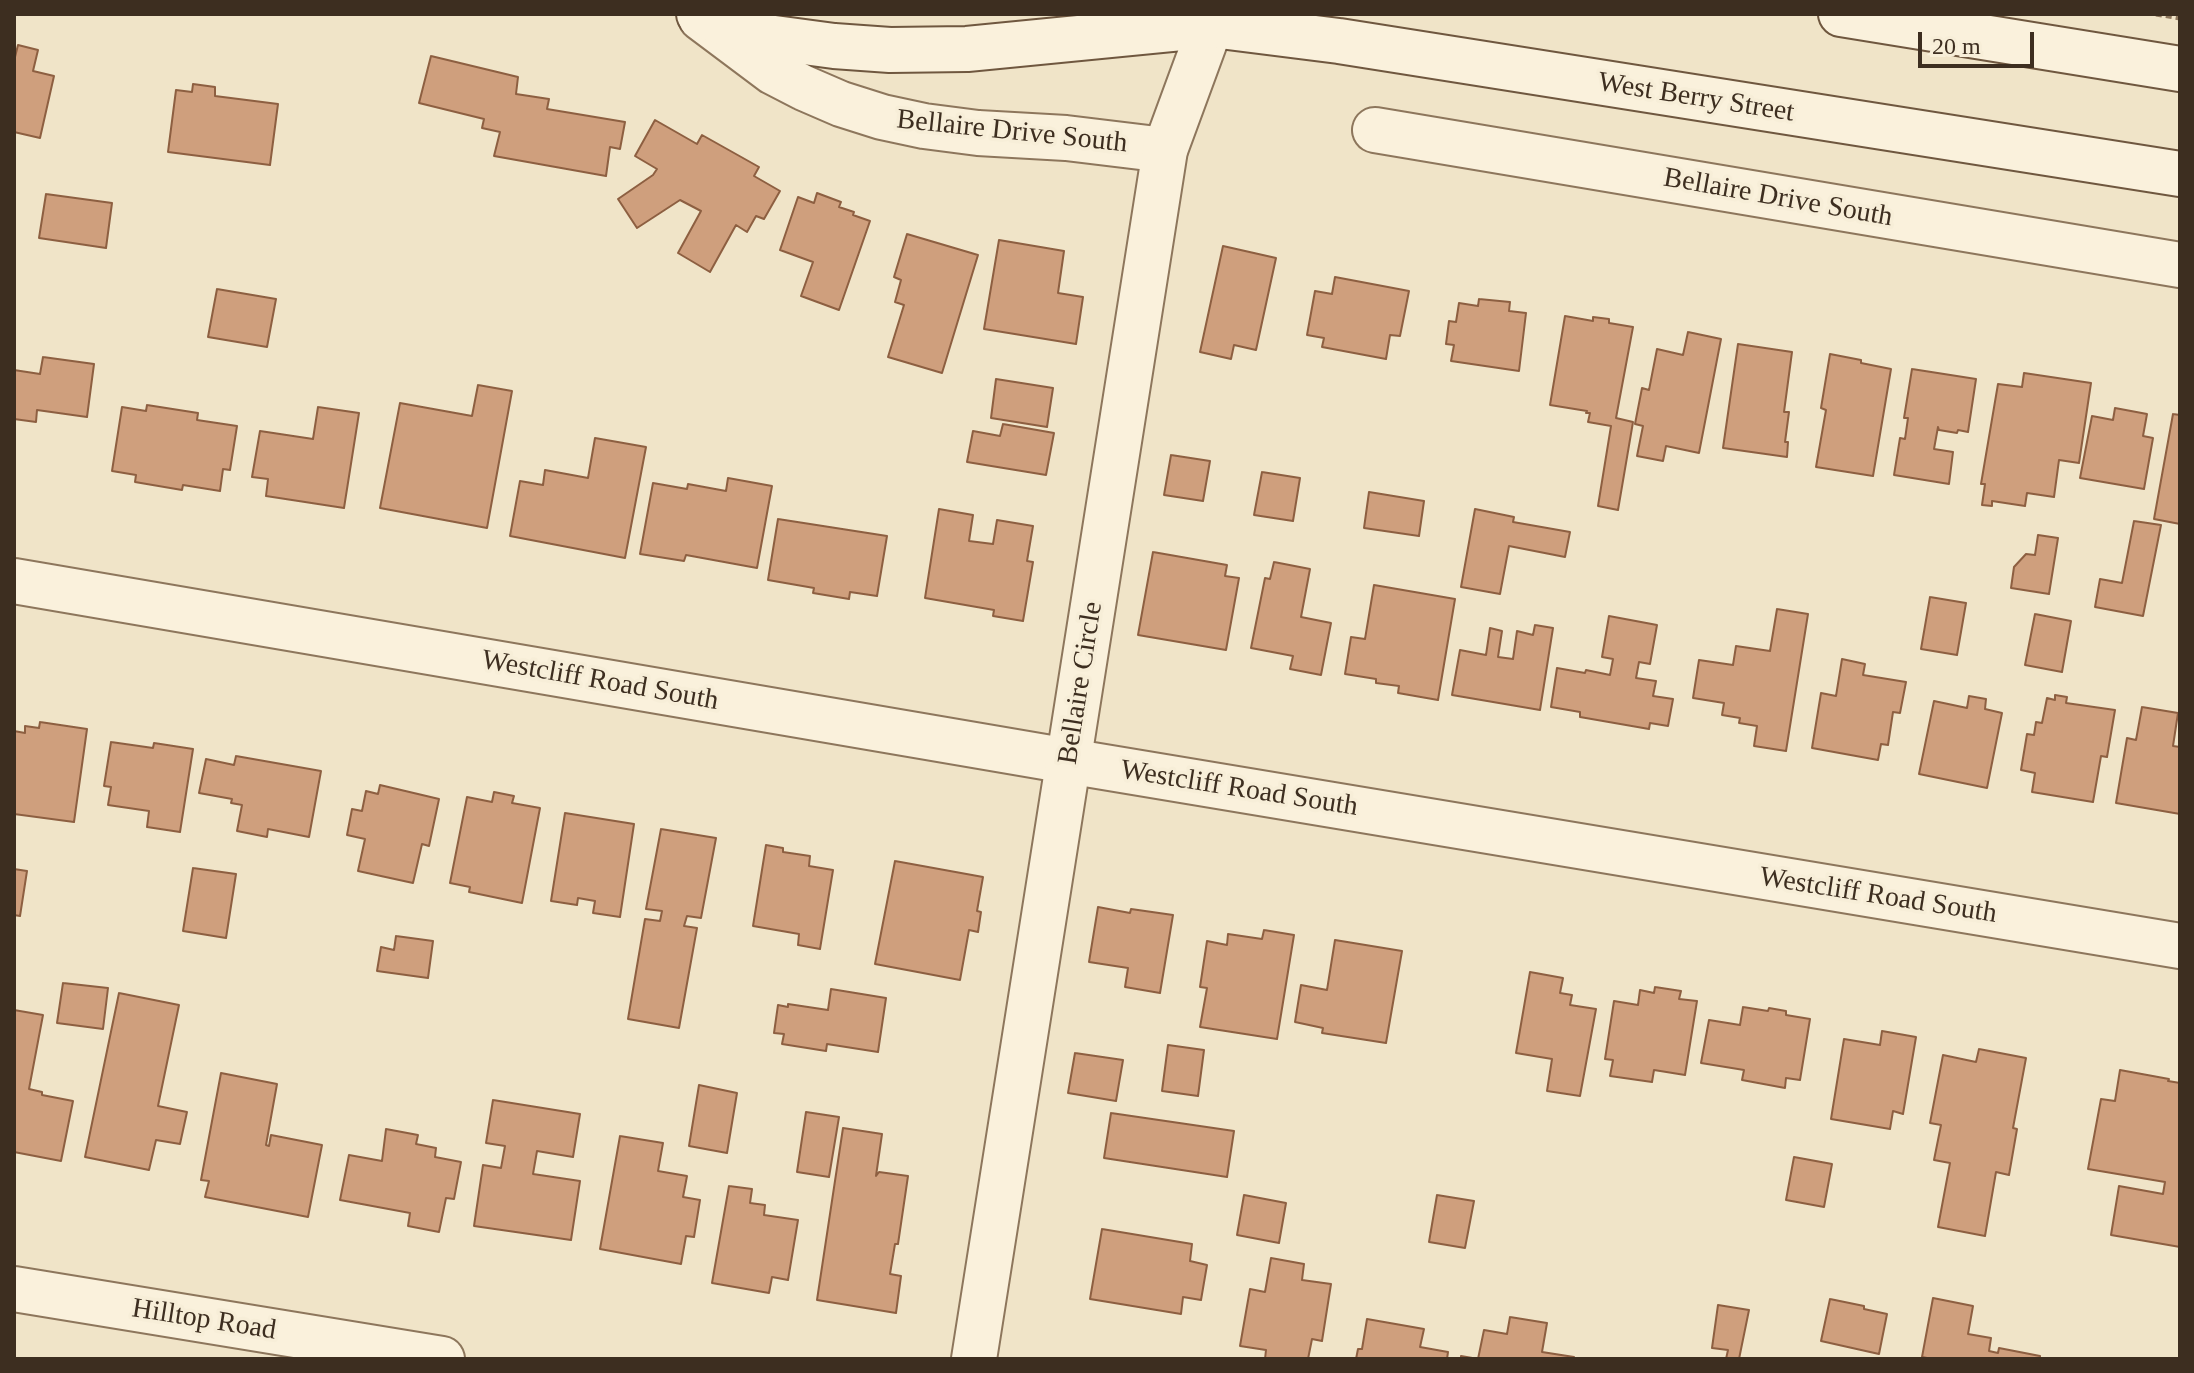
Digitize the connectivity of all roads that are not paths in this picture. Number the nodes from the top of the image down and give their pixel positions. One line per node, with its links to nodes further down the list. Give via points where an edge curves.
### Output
1 (697, 14): 3 (street, Bellaire Drive South, via 767,37 890,50 967,49); 6 (street, Bellaire Drive South, via 773,72 882,117 978,133)
2 (1841, 14): 4 (street)
3 (1214, 20): 6 (street, Bellaire Circle); 7 (street, West Berry Street)
4 (2180, 69)
5 (1375, 130): 8 (street, Bellaire Drive South)
6 (1165, 150): 10 (street, Bellaire Circle)
7 (2180, 174)
8 (2180, 265)
9 (14, 581): 10 (street, Westcliff Road South)
10 (1068, 761): 11 (street, Westcliff Road South); 14 (street, Bellaire Circle)
11 (2180, 946)
12 (14, 1289): 13 (street, Hilltop Road)
13 (442, 1359)
14 (974, 1359)

